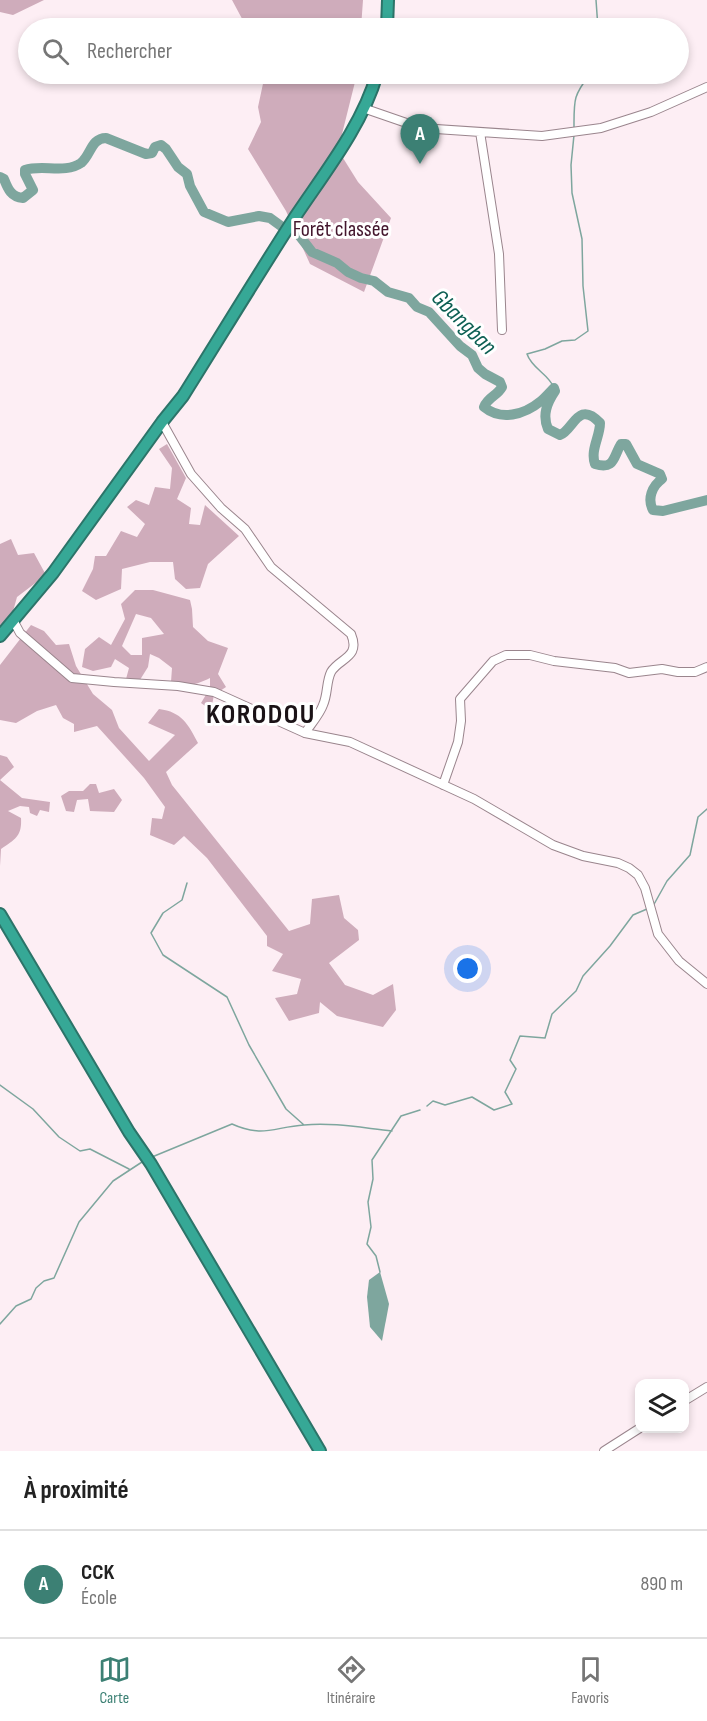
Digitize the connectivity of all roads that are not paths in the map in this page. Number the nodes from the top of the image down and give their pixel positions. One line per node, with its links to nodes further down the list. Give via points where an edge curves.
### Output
1 (388, 0): 2 (highway)
2 (387, 18)
3 (373, 84): 5 (highway)
4 (707, 87): 6 (street, via 651,112 601,128 542,136)
5 (363, 108): 6 (street, via 421,128); 8 (highway, via 183,396)
6 (480, 132): 7 (street, via 499,254)
7 (502, 330)
8 (162, 422): 9 (highway); 12 (street, via 191,474 245,529 270,567 351,634 352,652 332,670 324,704)
9 (13, 620): 10 (highway); 12 (street, via 20,633 72,678 214,692)
10 (0, 636)
11 (707, 666): 13 (street, via 695,672 662,669 629,673 530,655 506,655 493,661 460,699 462,721 458,742)
12 (305, 733): 13 (street, via 350,742)
13 (443, 785): 15 (street, via 553,846 630,868 638,874 658,934 679,961)
14 (0, 914): 19 (highway)
15 (707, 984)
16 (707, 1387): 17 (street)
17 (689, 1398)
18 (635, 1431): 20 (street)
19 (320, 1451)
20 (604, 1451)

